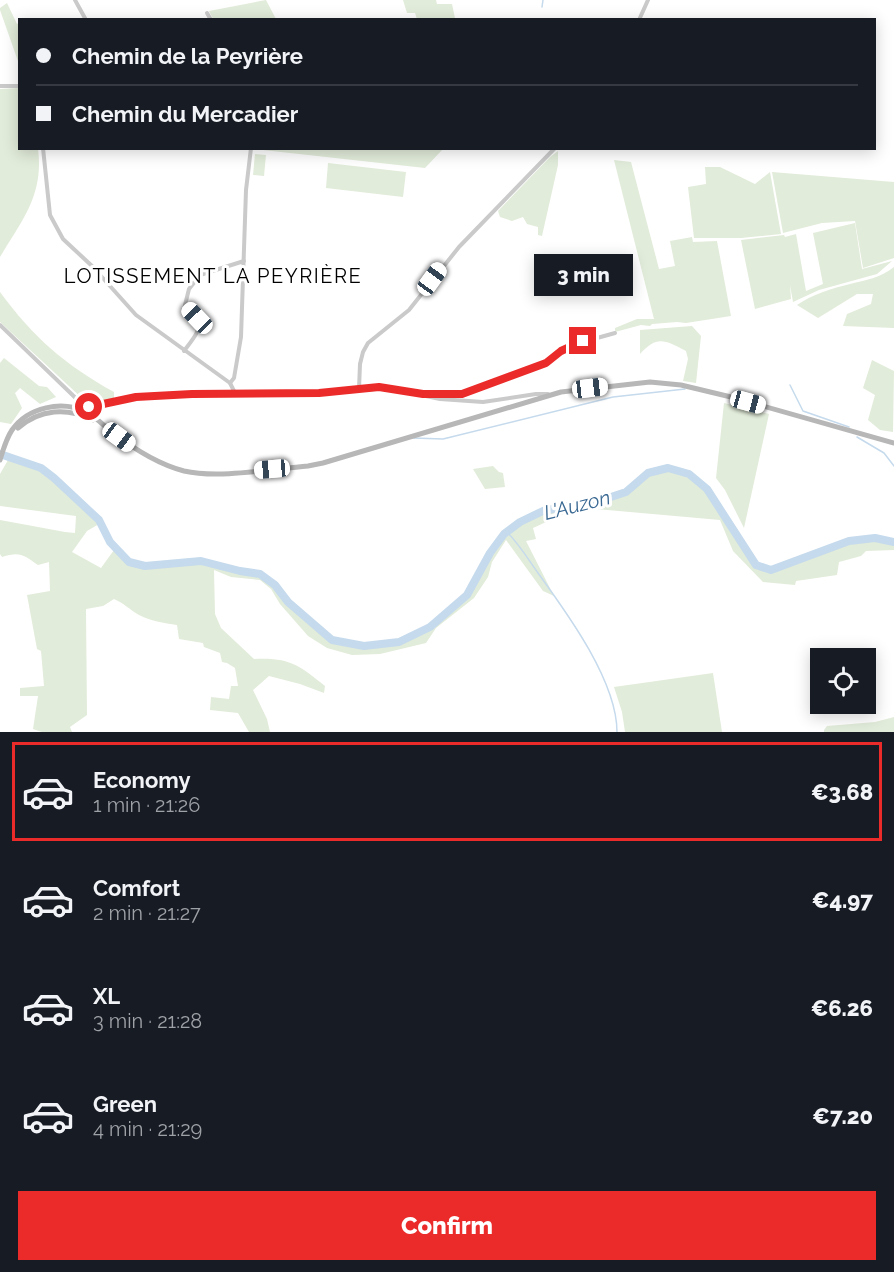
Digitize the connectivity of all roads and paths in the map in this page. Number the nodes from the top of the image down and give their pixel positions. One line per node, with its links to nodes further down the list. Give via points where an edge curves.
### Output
1 (75, 0): 4 (street)
2 (648, 0): 6 (street)
3 (207, 13): 5 (street)
4 (85, 18)
5 (210, 18)
6 (640, 18)
7 (0, 86): 8 (street)
8 (18, 86)
9 (42, 150): 15 (street, via 51,215 63,239 136,315)
10 (251, 150): 12 (street)
11 (553, 150): 17 (street, via 459,247 409,310 368,343 360,364)
12 (244, 261): 15 (street, via 200,274 191,284 185,305 199,325); 16 (street, via 241,337)
13 (0, 325): 21 (street)
14 (615, 333): 19 (street, via 572,345 546,363 471,391)
15 (184, 351): 16 (street)
16 (231, 383): 18 (street)
17 (359, 389): 18 (street); 19 (street, via 388,388)
18 (235, 393): 21 (street, via 136,397)
19 (423, 394): 20 (street, via 468,402)
20 (552, 394): 21 (main road, via 323,463 202,474 173,468 142,453); 23 (main road, via 639,383 671,384)
21 (86, 412): 22 (main road, via 47,412 22,425); 22 (main road, via 60,406 39,410 20,422)
22 (7, 441): 24 (main road)
23 (894, 443)
24 (0, 460)

